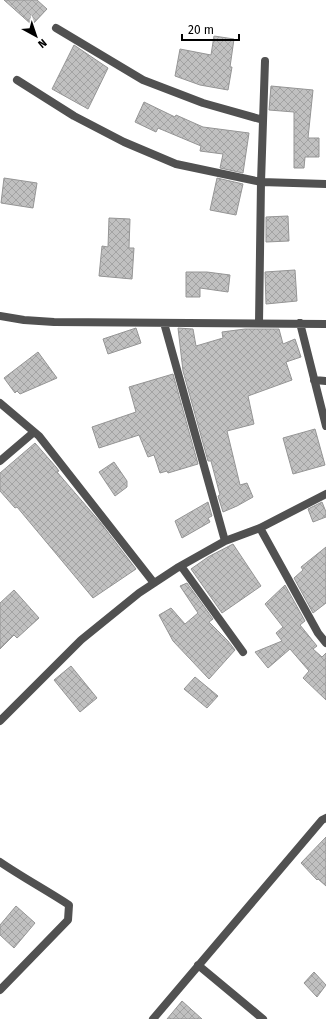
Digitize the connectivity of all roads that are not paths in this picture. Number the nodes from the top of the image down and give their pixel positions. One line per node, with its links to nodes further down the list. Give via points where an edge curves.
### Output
1 (56, 28): 4 (street, via 143,80 203,103)
2 (265, 61): 4 (street)
3 (17, 80): 5 (street, via 74,116 170,162)
4 (263, 120): 5 (street)
5 (261, 182): 6 (street); 9 (street)
6 (326, 184)
7 (0, 316): 8 (street, via 54,322)
8 (164, 323): 9 (street); 20 (street)
9 (259, 323): 10 (street)
10 (300, 323): 11 (street); 12 (street)
11 (326, 324)
12 (314, 380): 13 (street); 15 (street)
13 (326, 380)
14 (0, 403): 16 (street)
15 (326, 426)
16 (34, 432): 17 (street); 22 (street)
17 (0, 461)
18 (326, 494): 19 (street)
19 (260, 528): 20 (street); 23 (street)
20 (225, 540): 21 (street)
21 (181, 566): 22 (street); 24 (street)
22 (154, 583): 25 (street, via 81,640)
23 (326, 643)
24 (244, 652)
25 (0, 721)
26 (326, 818): 28 (street)
27 (0, 862): 29 (street, via 69,905 68,920)
28 (198, 965): 30 (street); 31 (street)
29 (0, 990)
30 (153, 1019)
31 (264, 1019)

